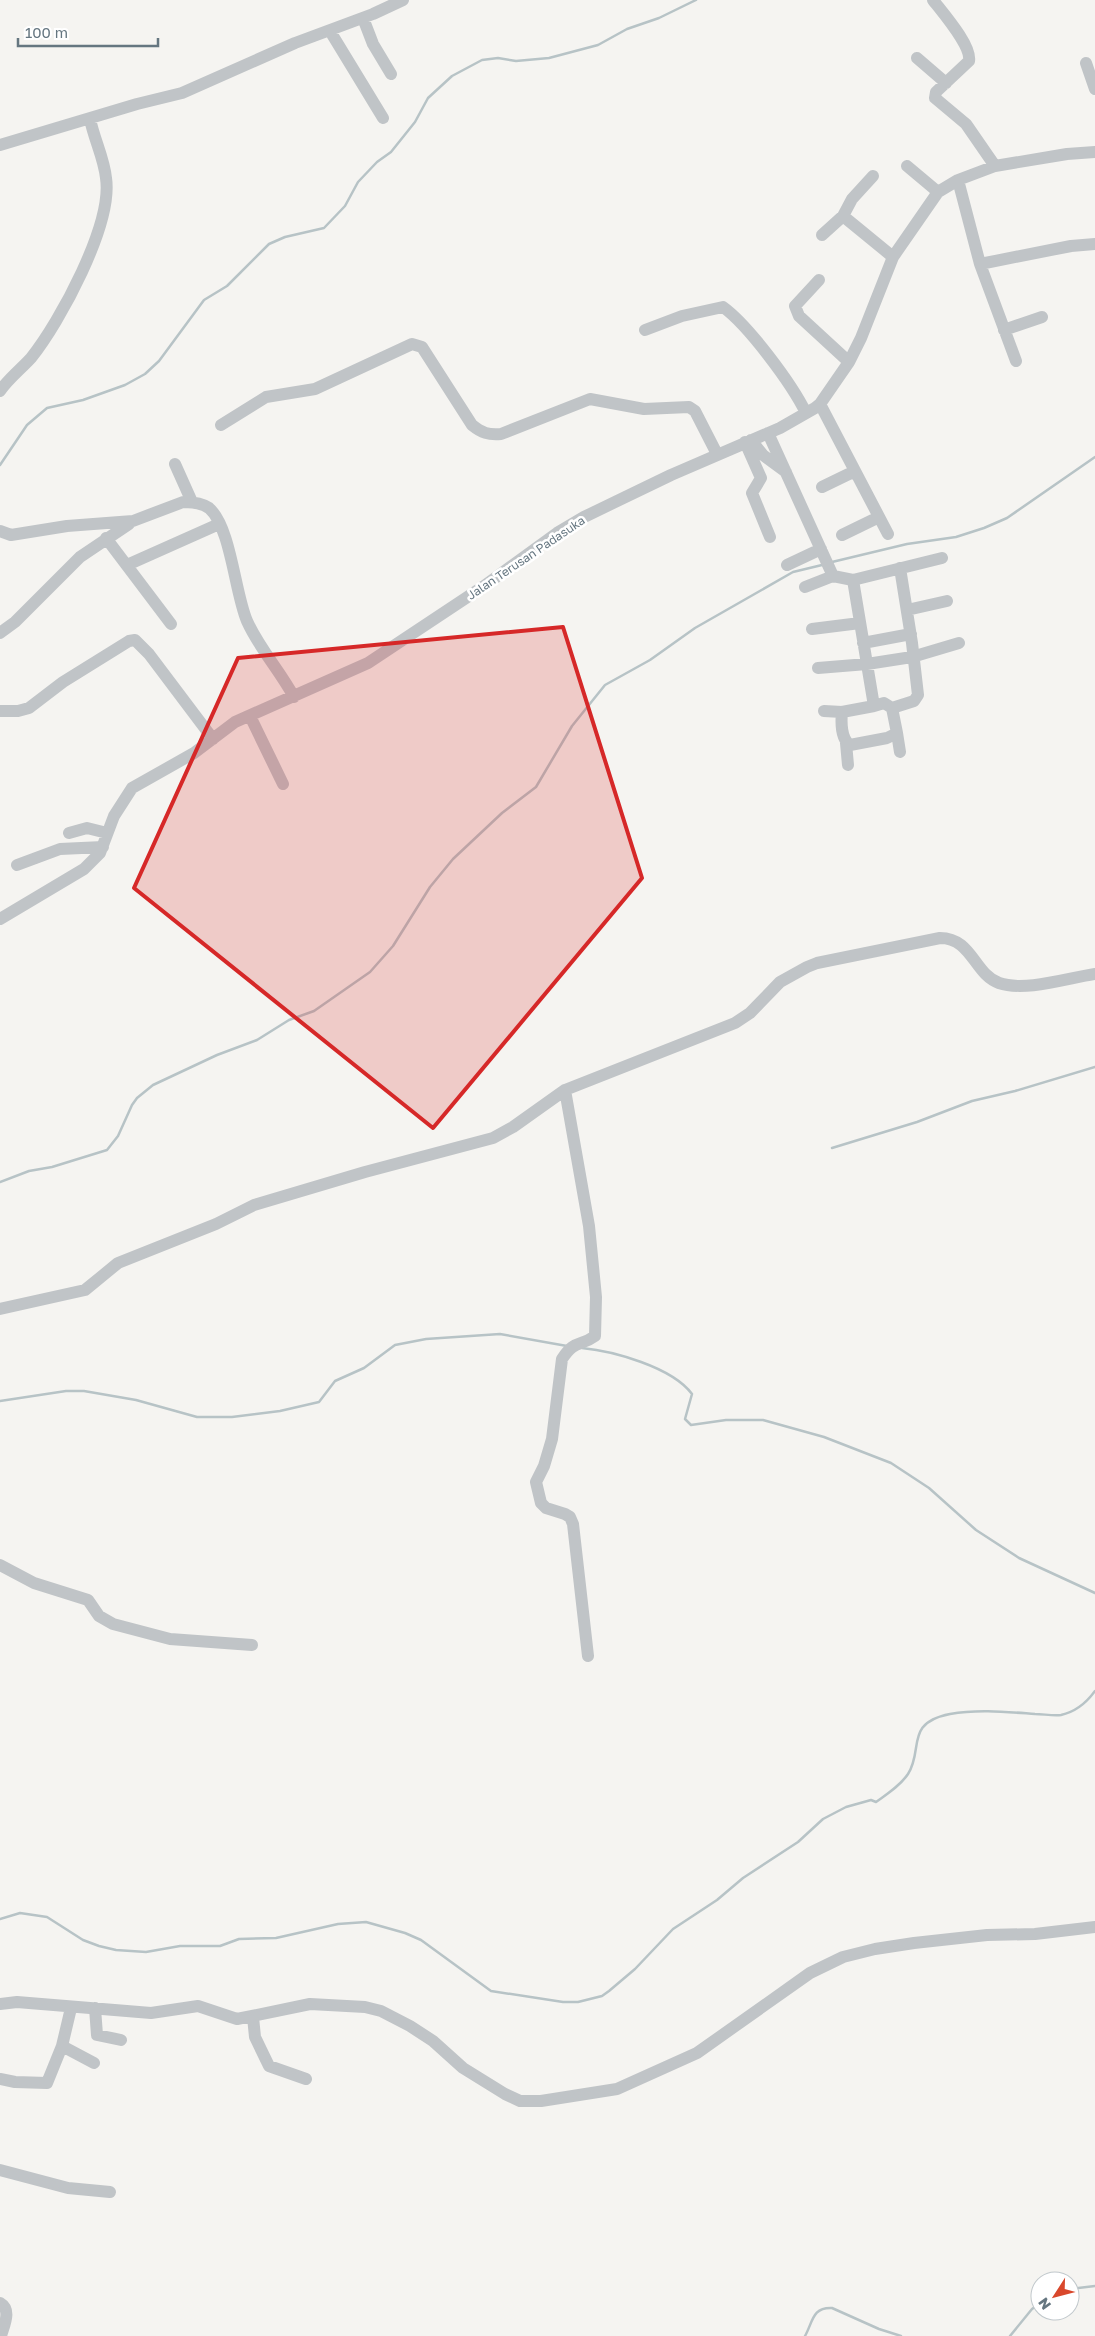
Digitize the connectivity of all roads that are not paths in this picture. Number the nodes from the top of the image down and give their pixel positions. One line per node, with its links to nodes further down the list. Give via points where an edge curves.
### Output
1 (403, 0): 3 (street)
2 (933, 0): 9 (street, via 969,52 969,61)
3 (387, 4): 4 (street)
4 (363, 18): 5 (street); 8 (street, via 373,44)
5 (330, 31): 11 (street); 12 (street, via 182,93)
6 (917, 58): 9 (street)
7 (1086, 63): 10 (street)
8 (391, 74)
9 (946, 83): 16 (street, via 936,92 935,98 966,124)
10 (1095, 89)
11 (383, 118)
12 (90, 119): 13 (street); 31 (street, via 107,178 107,193 97,233 58,320)
13 (0, 145)
14 (1095, 152): 16 (street, Jalan Terusan Padasuka)
15 (907, 166): 19 (street)
16 (995, 166): 18 (street, Jalan Terusan Padasuka)
17 (873, 176): 20 (street, via 852,198)
18 (958, 180): 19 (street, Jalan Terusan Padasuka); 24 (street)
19 (938, 192): 23 (street, Jalan Terusan Padasuka)
20 (842, 216): 21 (street); 23 (street)
21 (822, 235)
22 (1095, 244): 24 (street)
23 (893, 257): 30 (street, Jalan Terusan Padasuka)
24 (980, 264): 28 (street)
25 (819, 280): 30 (street, via 794,306 799,316)
26 (1042, 317): 28 (street)
27 (644, 330): 33 (street, via 682,316 722,307 735,316 750,334)
28 (1004, 330): 29 (street)
29 (1016, 361)
30 (849, 362): 32 (street, Jalan Terusan Padasuka)
31 (0, 391)
32 (820, 404): 33 (street, Jalan Terusan Padasuka); 39 (street)
33 (806, 413): 35 (street, Jalan Terusan Padasuka)
34 (221, 425): 37 (street, via 266,397 315,389 417,344 480,432 501,434 590,399 644,409 689,407)
35 (768, 433): 36 (street, Jalan Terusan Padasuka); 40 (street)
36 (748, 441): 37 (street, Jalan Terusan Padasuka); 40 (street); 49 (street, via 761,478 752,493)
37 (717, 454): 71 (street, Jalan Terusan Padasuka, via 584,517 373,660)
38 (175, 464): 42 (street)
39 (854, 470): 41 (street); 43 (street)
40 (788, 473): 51 (street)
41 (822, 487)
42 (192, 502): 44 (street, via 183,502); 45 (street, via 208,507)
43 (879, 517): 47 (street); 48 (street)
44 (133, 521): 46 (street, via 12,534); 50 (street)
45 (218, 524): 53 (street); 71 (street, via 229,551 246,620)
46 (0, 531)
47 (842, 534)
48 (888, 534)
49 (770, 537)
50 (106, 538): 53 (street); 64 (street, via 80,557)
51 (821, 549): 54 (street); 56 (street)
52 (942, 558): 55 (street)
53 (127, 565): 62 (street)
54 (787, 565)
55 (900, 568): 57 (street); 60 (street)
56 (833, 576): 57 (street); 58 (street)
57 (853, 580): 61 (street)
58 (804, 587)
59 (947, 601): 60 (street)
60 (907, 610): 65 (street)
61 (860, 623): 63 (street); 66 (street)
62 (171, 624)
63 (812, 629)
64 (0, 633)
65 (911, 634): 66 (street); 68 (street)
66 (863, 643): 69 (street)
67 (959, 643): 68 (street)
68 (912, 657): 69 (street); 73 (street, via 917,698)
69 (867, 664): 70 (street); 72 (street)
70 (818, 668)
71 (294, 697): 77 (street, Jalan Terusan Padasuka)
72 (874, 706): 73 (street, via 884,704); 76 (street)
73 (892, 708): 78 (street)
74 (0, 711): 79 (street, via 28,708 129,641 139,642)
75 (824, 711): 76 (street)
76 (842, 712): 80 (street)
77 (250, 716): 79 (street, Jalan Terusan Padasuka, via 235,722); 83 (street)
78 (897, 733): 80 (street, via 887,738); 81 (street)
79 (212, 739): 85 (street, Jalan Terusan Padasuka, via 194,753 132,788 119,806)
80 (846, 743): 82 (street)
81 (900, 752)
82 (848, 765)
83 (283, 784)
84 (69, 833): 85 (street, via 87,828)
85 (108, 833): 86 (street, Jalan Terusan Padasuka)
86 (103, 847): 87 (street, via 60,849); 88 (street, Jalan Terusan Padasuka, via 84,870)
87 (17, 865)
88 (0, 919)
89 (1095, 974): 90 (street, via 1029,985 998,983 957,941 950,938 817,963 780,982 750,1013 735,1023)
90 (566, 1090): 91 (street, via 513,1128 493,1138 254,1205 216,1224 118,1263 86,1290); 94 (street, via 594,1261 595,1336 577,1343 562,1360 552,1439 536,1482 541,1503 570,1517 573,1524)
91 (0, 1309)
92 (0, 1565): 93 (street, via 34,1583 88,1600 99,1616 113,1624 170,1639)
93 (252, 1645)
94 (588, 1656)
95 (1095, 1927): 99 (street, via 914,1943 843,1957 810,1973 697,2053 617,2089 557,2099 520,2101 504,2094 463,2068 422,2033 381,2011 310,2004)
96 (0, 2004): 97 (street, via 17,2002)
97 (72, 2008): 98 (street); 101 (street)
98 (96, 2008): 99 (street, via 151,2014 198,2006 230,2018); 100 (street, via 97,2035)
99 (253, 2017): 104 (street, via 255,2037 269,2066)
100 (121, 2040)
101 (62, 2046): 102 (street); 103 (street, via 47,2083)
102 (94, 2062)
103 (0, 2078)
104 (306, 2079)
105 (0, 2170): 106 (street, via 68,2188)
106 (110, 2192)
107 (0, 2303): 108 (street, via 7,2315)
108 (2, 2336)

